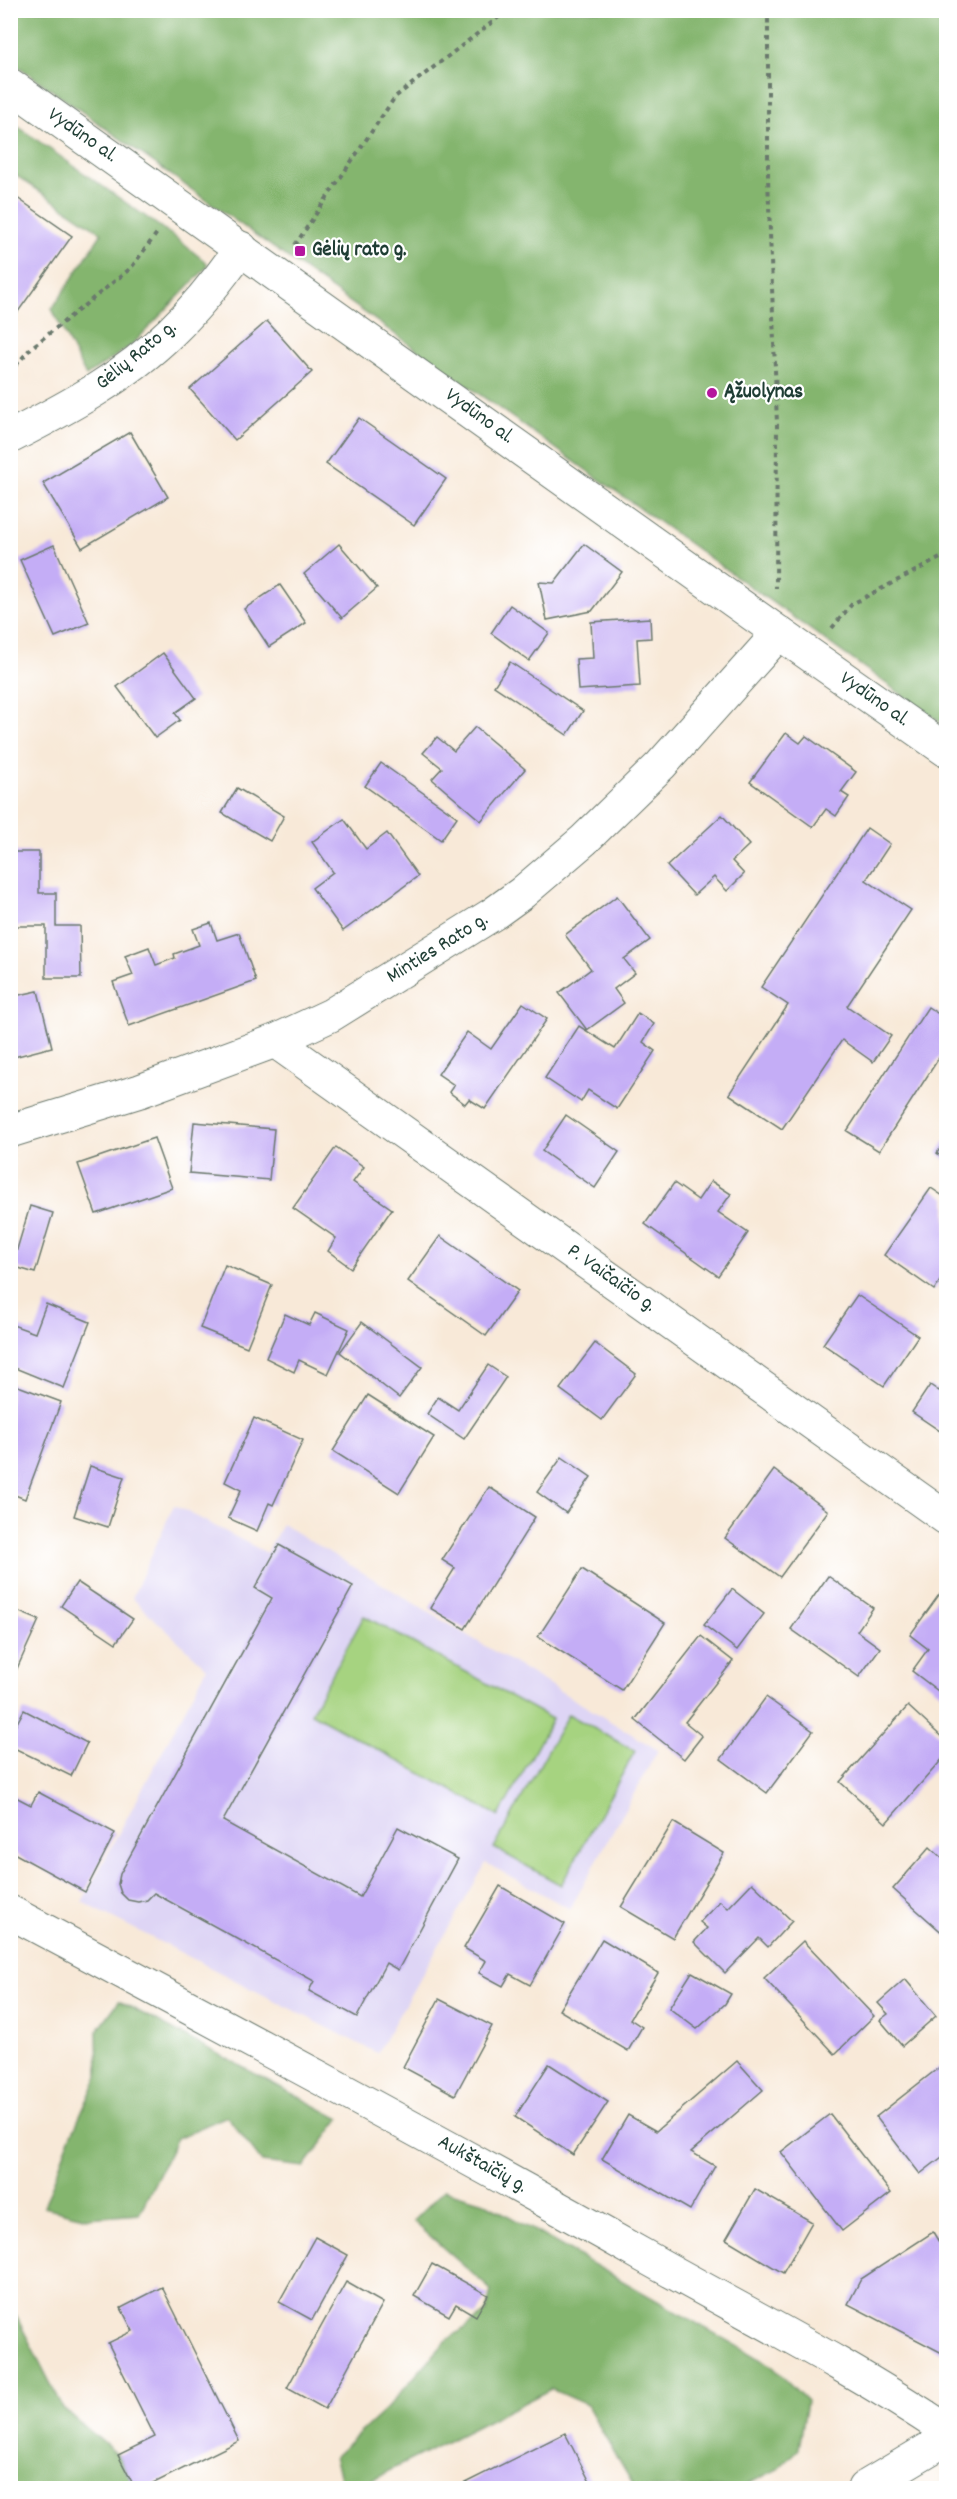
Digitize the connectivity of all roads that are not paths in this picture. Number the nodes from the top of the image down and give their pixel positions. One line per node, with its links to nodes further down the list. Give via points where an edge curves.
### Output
1 (10, 85): 2 (street, Vydūno al.)
2 (241, 248): 3 (street, Gėlių Rato g., via 170,333 125,370 68,408); 4 (street, Vydūno al.)
3 (10, 437)
4 (777, 632): 5 (street, Vydūno al.); 6 (street, Minties Rato g., via 662,765 522,893 331,1015)
5 (946, 750)
6 (275, 1041): 7 (street, Minties Rato g., via 140,1091); 8 (street, P. Vaičaičio g.)
7 (10, 1131)
8 (946, 1518)
9 (10, 1912): 10 (street, Aukštaičių g., via 462,2154 796,2339)
10 (946, 2430)
11 (946, 2439): 12 (street)
12 (864, 2488)

